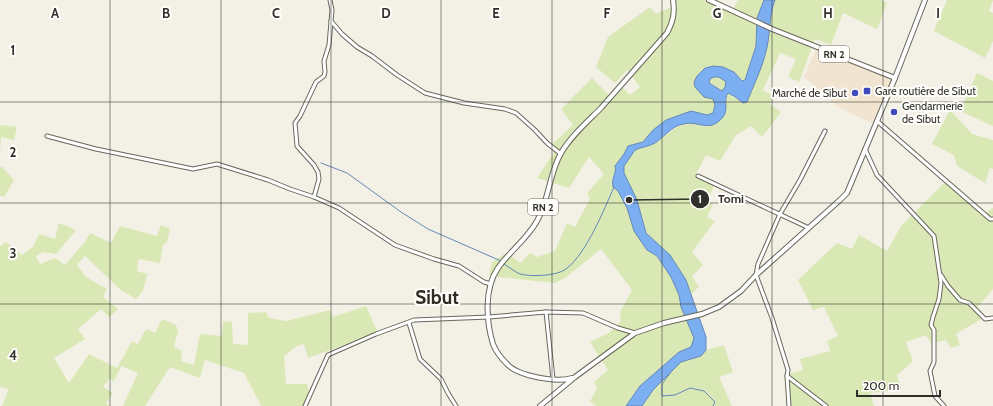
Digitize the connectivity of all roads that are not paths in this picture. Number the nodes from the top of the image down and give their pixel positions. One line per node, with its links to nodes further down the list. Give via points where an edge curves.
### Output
1 (330, 0): 5 (street)
2 (673, 0): 11 (main road, RN 2, via 672,24 667,33)
3 (708, 0): 6 (main road, RN 2, via 772,29)
4 (925, 0): 6 (main road, RN 2)
5 (331, 21): 11 (street, via 357,47 425,93 516,113 547,144); 13 (street, via 324,76 316,82 295,123 297,146 318,172 319,179)
6 (896, 78): 7 (main road, RN 2)
7 (877, 121): 10 (main road, RN 2); 15 (street, via 990,219)
8 (825, 131): 14 (street)
9 (47, 136): 13 (street, via 96,150 194,169 217,164)
10 (865, 149): 16 (main road, RN 2, via 847,192); 17 (street, via 877,176 934,236)
11 (561, 154): 19 (main road, RN 2, via 541,213 530,232 501,264)
12 (698, 176): 14 (street)
13 (314, 196): 19 (street, via 339,208 395,245 459,266)
14 (780, 214): 16 (street); 18 (street, via 758,264)
15 (993, 218)
16 (809, 228): 18 (main road, RN 2)
17 (937, 265): 22 (street, via 948,286 960,300 969,303 985,319); 33 (street, via 941,283 931,325 934,330 934,362 930,371 935,396)
18 (756, 275): 24 (main road, RN 2, via 741,291 719,307); 25 (street, via 780,341 788,370)
19 (491, 284): 21 (main road, RN 2)
20 (546, 312): 21 (street); 24 (street, via 583,313); 27 (street)
21 (489, 317): 23 (street, via 414,320); 27 (main road, RN 2, via 493,344 508,365 524,374)
22 (993, 318)
23 (409, 323): 28 (street, via 376,334 328,356); 29 (street, via 420,359 441,379)
24 (635, 333): 26 (main road, RN 2)
25 (787, 376): 31 (street); 32 (street)
26 (575, 377): 27 (main road, RN 2, via 568,380); 30 (main road)
27 (553, 379)
28 (305, 406)
29 (456, 406)
30 (540, 406)
31 (789, 406)
32 (826, 406)
33 (944, 406)

